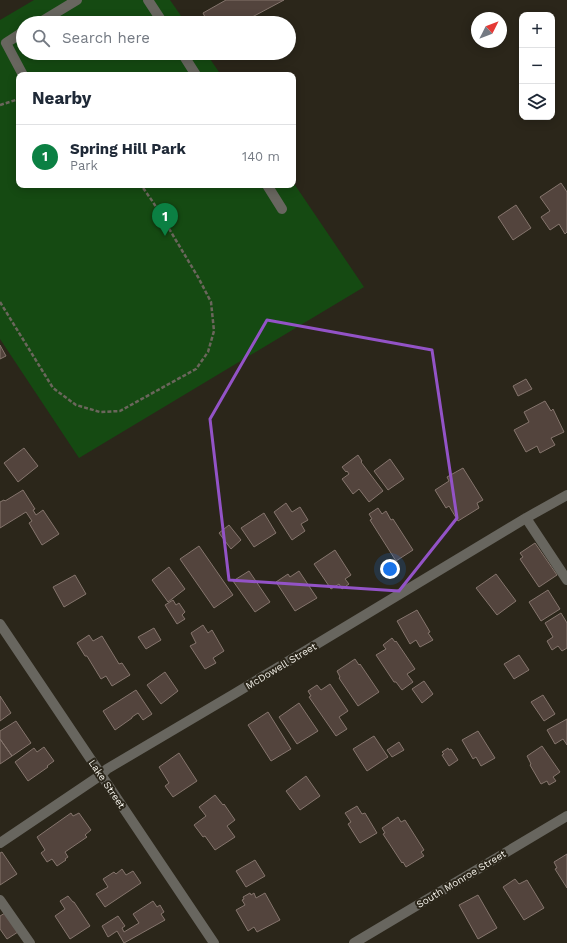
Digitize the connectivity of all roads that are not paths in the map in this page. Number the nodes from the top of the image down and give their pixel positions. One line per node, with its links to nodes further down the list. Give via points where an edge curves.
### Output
1 (77, 0): 3 (street)
2 (148, 0): 4 (street)
3 (50, 16)
4 (158, 16)
5 (16, 35): 6 (street)
6 (3, 41): 8 (street)
7 (186, 60): 9 (street)
8 (21, 72)
9 (194, 72)
10 (269, 188): 11 (street)
11 (282, 209)
12 (567, 495): 13 (street, McDowell Street)
13 (526, 518): 14 (street); 16 (street, McDowell Street, via 107,769)
14 (567, 580)
15 (0, 624): 16 (street, Lake Street)
16 (101, 776): 18 (street, McDowell Street); 21 (street, Lake Street)
17 (567, 816): 22 (street, South Monroe Street)
18 (0, 843)
19 (0, 900): 20 (street)
20 (30, 943)
21 (214, 943)
22 (354, 943)

